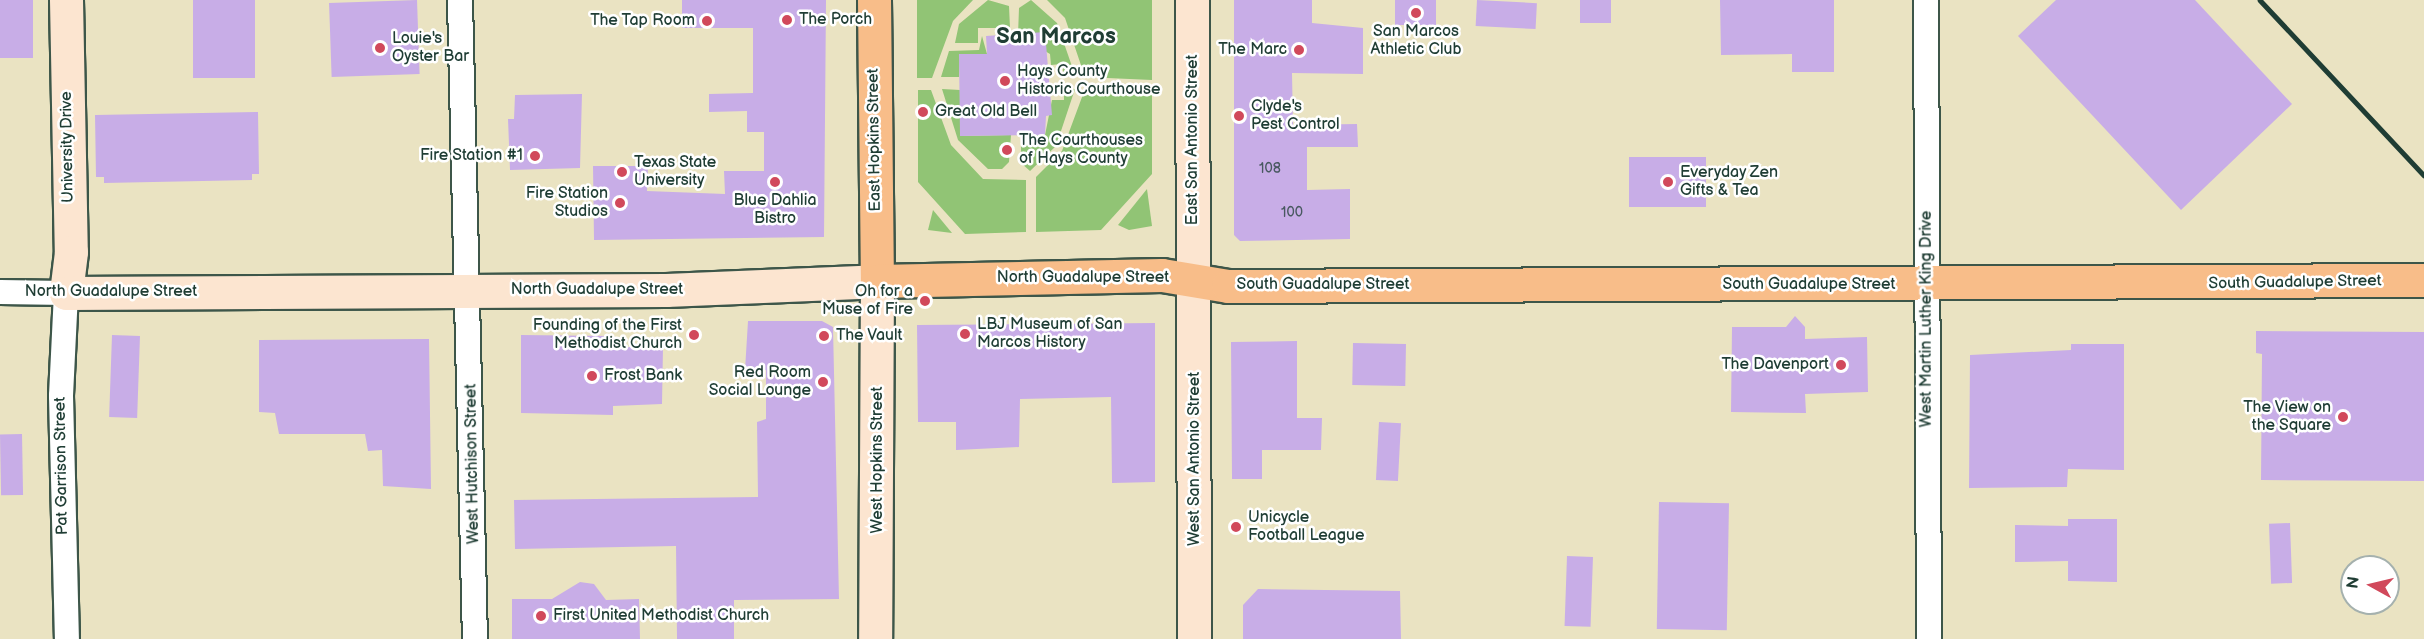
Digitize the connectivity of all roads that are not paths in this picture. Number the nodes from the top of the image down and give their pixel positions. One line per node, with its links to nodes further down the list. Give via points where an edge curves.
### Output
1 (66, 0): 12 (main road, University Drive, via 71,252)
2 (460, 0): 10 (street, West Hutchison Street)
3 (874, 0): 8 (main road, East Hopkins Street)
4 (1192, 0): 6 (main road, East San Antonio Street)
5 (1926, 0): 9 (street, West Martin Luther King Drive)
6 (1194, 280): 8 (main road, North Guadalupe Street, via 1162,275); 9 (main road, South Guadalupe Street, via 1228,286); 16 (main road, West San Antonio Street)
7 (2424, 280): 9 (main road, South Guadalupe Street)
8 (877, 281): 10 (main road, North Guadalupe Street, via 666,290); 15 (main road, West Hopkins Street)
9 (1927, 286): 17 (street, West Martin Luther King Drive)
10 (468, 290): 12 (main road, North Guadalupe Street); 14 (street, West Hutchison Street)
11 (0, 292): 12 (street, North Guadalupe Street)
12 (66, 293): 13 (street, Pat Garrison Street, via 60,396)
13 (67, 639)
14 (475, 639)
15 (875, 639)
16 (1194, 639)
17 (1929, 639)

